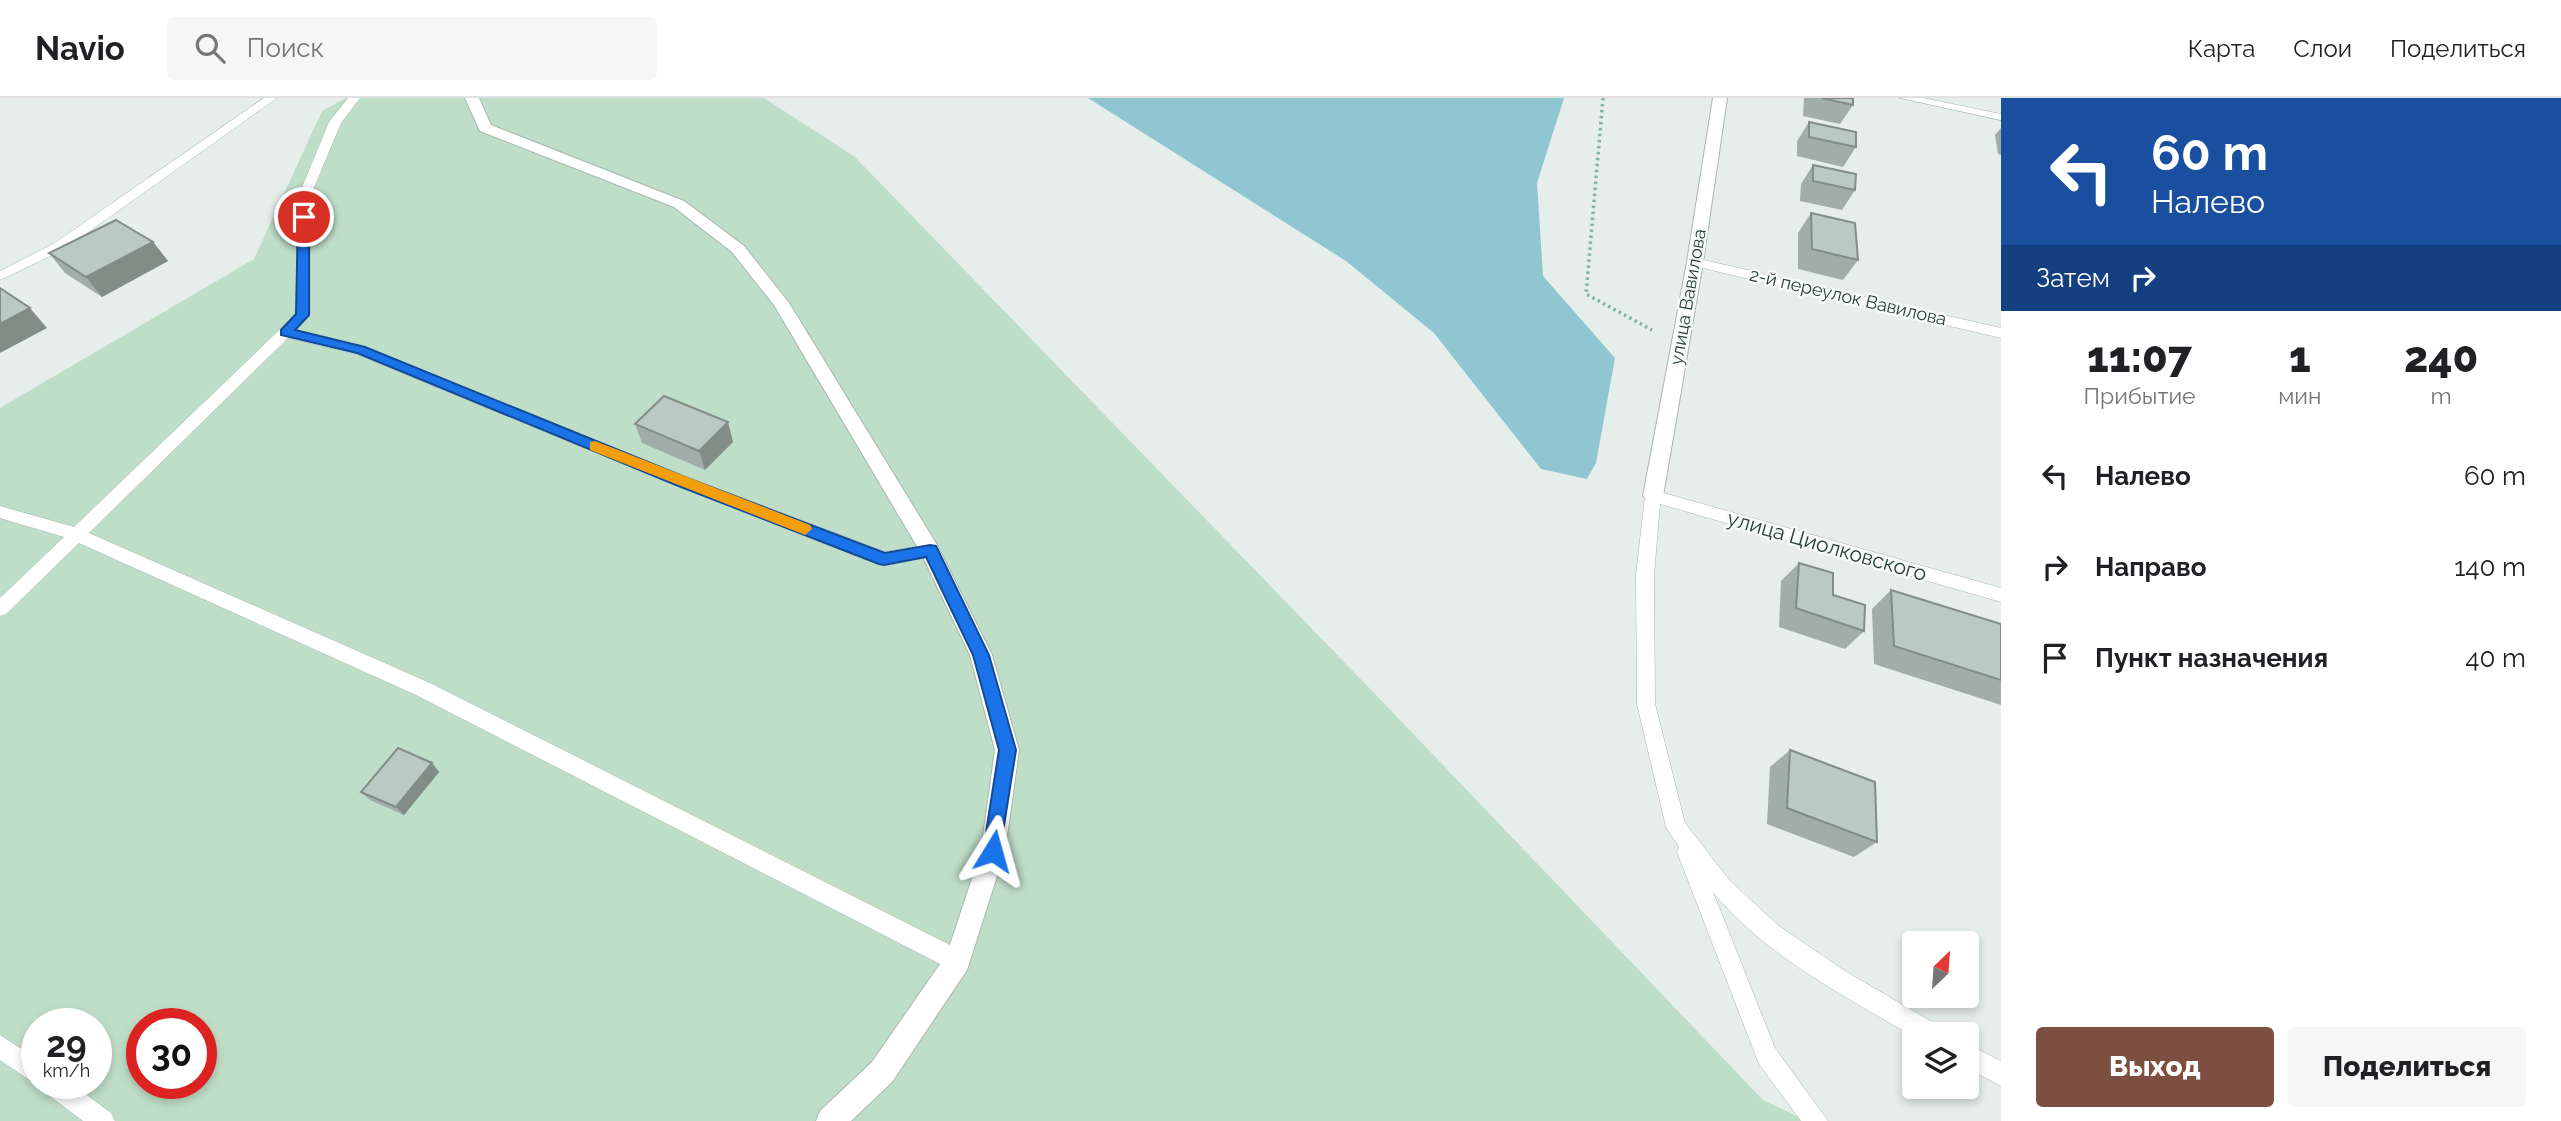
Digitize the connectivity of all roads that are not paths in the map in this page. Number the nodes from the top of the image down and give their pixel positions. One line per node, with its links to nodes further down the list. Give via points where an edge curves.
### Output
1 (271, 98): 8 (lane, via 58,247)
2 (354, 98): 9 (lane, via 335,122 304,197 303,315)
3 (472, 98): 14 (street, via 485,128 679,204 738,249 781,303)
4 (1720, 98): 7 (street, улица Вавилова)
5 (1906, 98): 6 (lane)
6 (2001, 117)
7 (1695, 262): 10 (lane, 2-й переулок Вавилова); 11 (street, улица Вавилова)
8 (0, 276)
9 (285, 332): 13 (lane); 14 (lane, via 360,350 884,559)
10 (2001, 333)
11 (1653, 496): 15 (lane, улица Циолковского); 17 (lane, via 1645,575 1646,704)
12 (0, 512): 13 (lane)
13 (78, 535): 16 (lane); 18 (lane, via 423,689)
14 (930, 550): 18 (street, via 981,655 1007,750 993,851)
15 (2001, 596)
16 (0, 609)
17 (1676, 827): 19 (lane, via 1723,888 1771,933); 27 (lane, via 1767,1056)
18 (958, 961): 26 (street, via 882,1072)
19 (1910, 1022)
20 (0, 1046): 21 (lane)
21 (21, 1061)
22 (1979, 1062): 23 (lane)
23 (2001, 1074)
24 (73, 1099): 25 (lane)
25 (103, 1121)
26 (830, 1121)
27 (1816, 1121)

